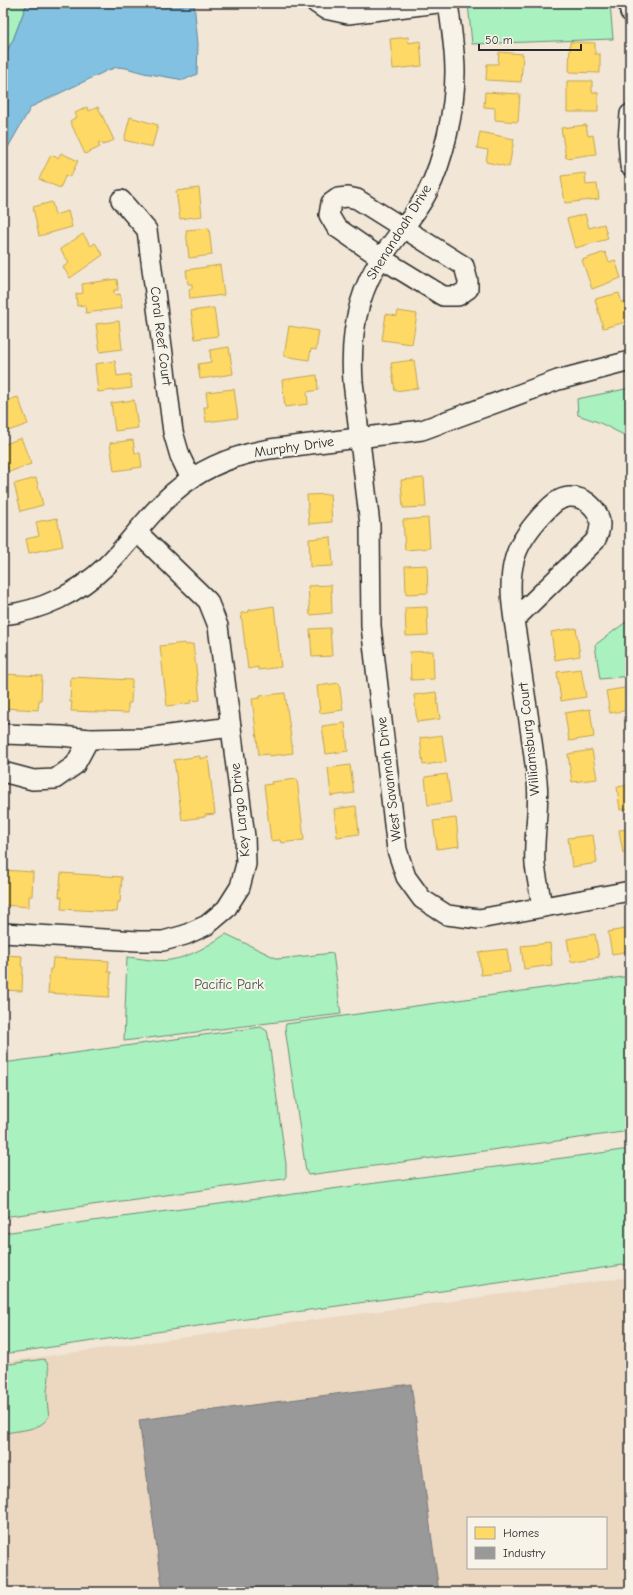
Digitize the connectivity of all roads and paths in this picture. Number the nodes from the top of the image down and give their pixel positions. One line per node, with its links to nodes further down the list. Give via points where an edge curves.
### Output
1 (316, 3): 2 (street, via 325,9 348,14)
2 (438, 3)
3 (448, 3): 9 (street, Shenandoah Drive, via 455,73 450,120 442,156 427,193)
4 (629, 3): 5 (street)
5 (630, 12)
6 (630, 114): 7 (street)
7 (630, 166)
8 (121, 200): 13 (street, Coral Reef Court, via 147,230 173,432 180,456)
9 (404, 227): 10 (street, Shenandoah Drive); 10 (street, via 357,199 338,198 331,203 329,215 336,227); 10 (street, via 464,266 468,289 458,296 443,296)
10 (381, 258): 12 (street, Shenandoah Drive, via 364,290 352,338 351,363)
11 (630, 361): 12 (street, Murphy Drive, via 558,380 422,430)
12 (359, 438): 13 (street, Murphy Drive, via 251,452 223,462); 22 (street, West Savannah Drive, via 370,525 371,626 397,850 406,877 422,899 447,915 479,919)
13 (191, 479): 14 (street, Murphy Drive, via 162,503)
14 (137, 532): 15 (street, Murphy Drive, via 106,566 70,593 26,612); 17 (street, Key Largo Drive, via 208,601 218,626)
15 (3, 615)
16 (514, 620): 16 (street, Williamsburg Court, via 511,586 514,561 529,529 561,499 578,498 586,502 598,515 599,533 595,541); 22 (street, Williamsburg Court, via 537,782 535,865)
17 (231, 727): 19 (street, via 146,738); 23 (street, Key Largo Drive, via 246,864 240,887 226,909 207,926 163,941)
18 (3, 734): 19 (street, via 62,736)
19 (89, 740): 20 (street, via 75,765 55,779 33,780)
20 (3, 772)
21 (630, 890): 22 (street, West Savannah Drive)
22 (542, 907)
23 (3, 933)

